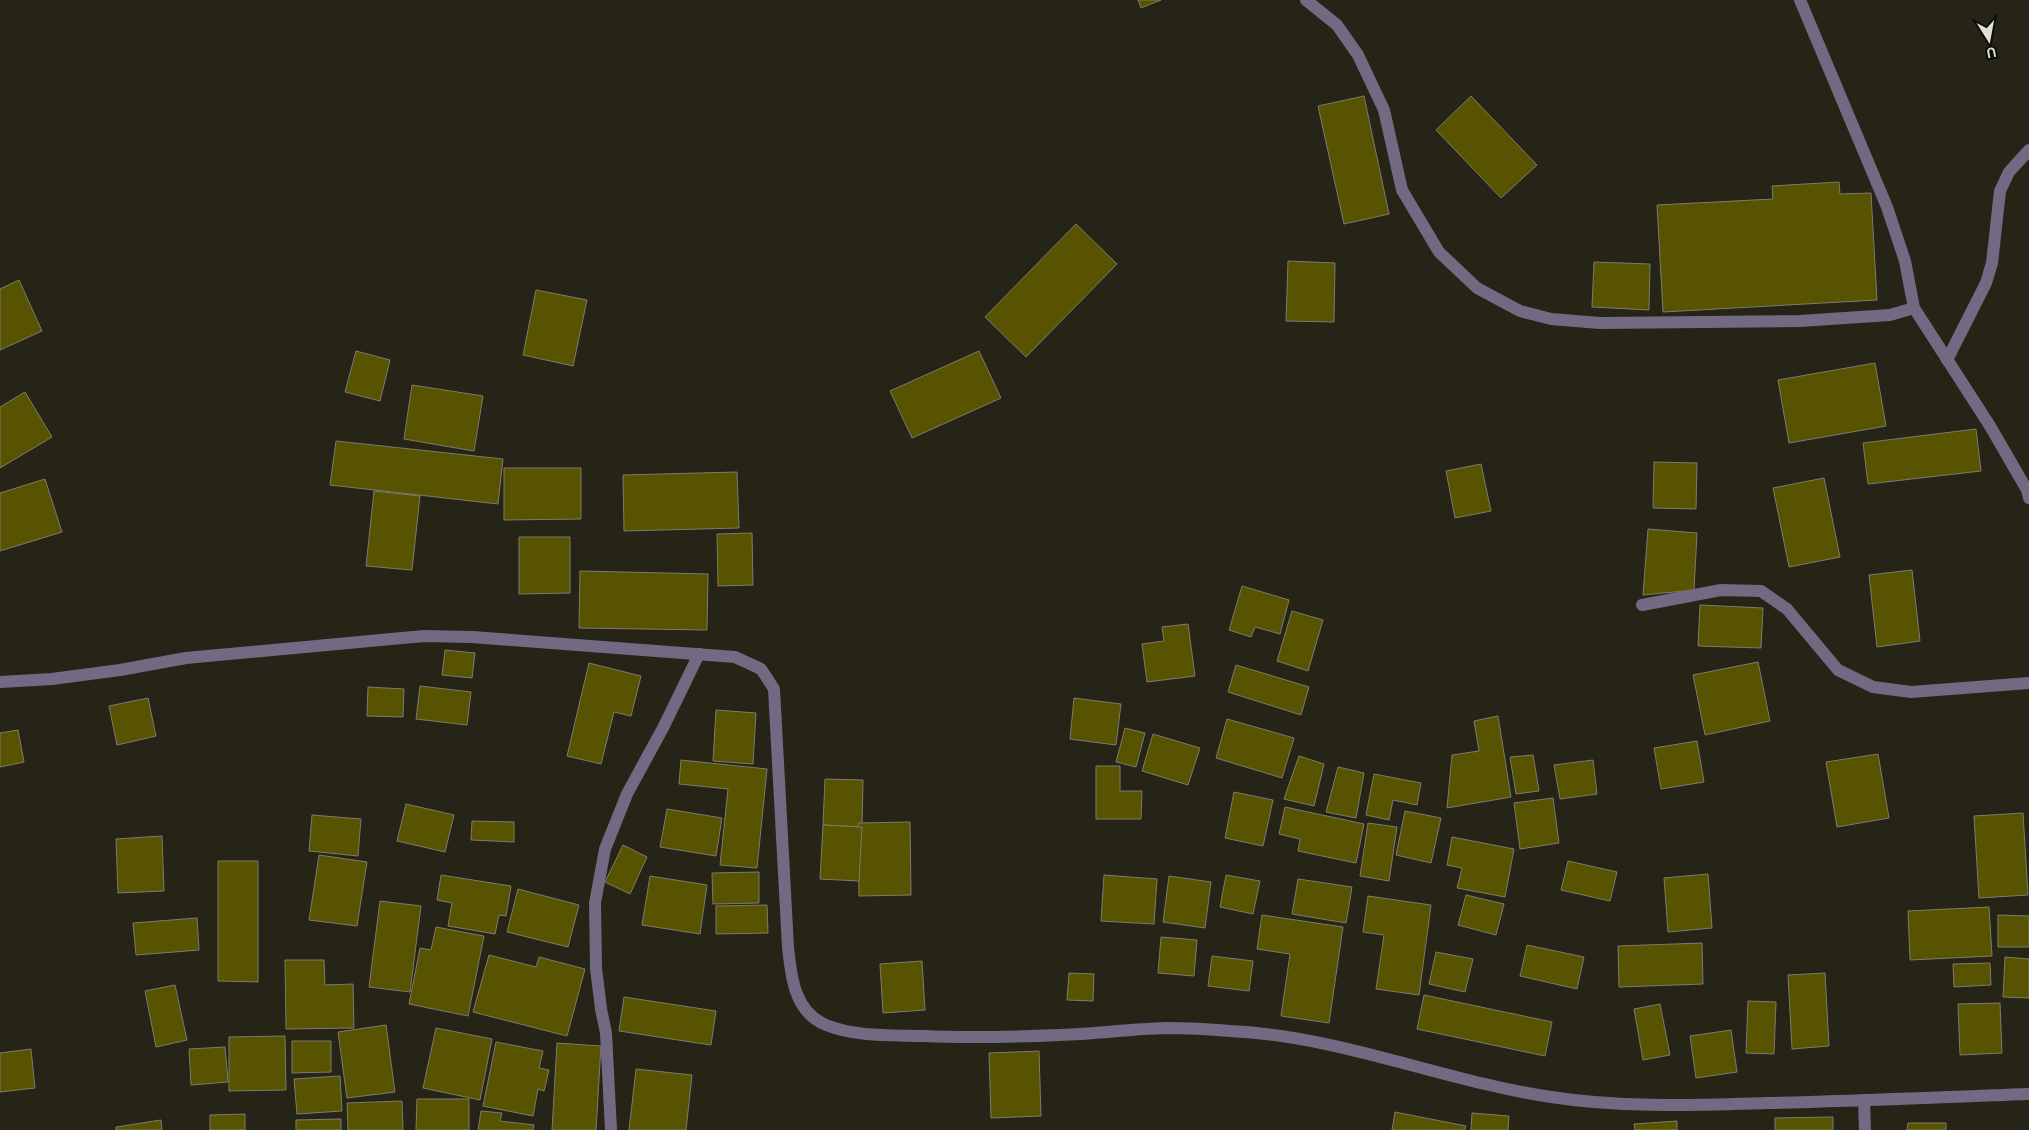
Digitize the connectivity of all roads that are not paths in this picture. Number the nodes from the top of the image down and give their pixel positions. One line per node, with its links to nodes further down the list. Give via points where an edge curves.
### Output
1 (1306, 0): 4 (street, via 1337,25 1358,56 1384,110 1402,190 1439,252 1478,288 1520,311 1551,320 1600,323 1800,321 1890,315)
2 (1800, 0): 4 (street, via 1887,207 1905,261)
3 (2029, 150): 5 (street, via 2009,172 2000,191 1992,263 1986,282)
4 (1914, 308): 5 (street)
5 (1947, 360): 6 (street, via 1990,426)
6 (2029, 498)
7 (1642, 605): 10 (street, via 1721,590 1761,591 1787,609 1838,670 1872,687 1911,692)
8 (699, 654): 9 (street, via 424,636 186,658 52,679); 12 (street, via 735,657 761,669 774,689 792,979 799,1000 816,1021 830,1027 862,1034 956,1038 1165,1028 1273,1033 1315,1040 1510,1090 1552,1097 1663,1105); 13 (street, via 627,794 605,849 595,903 596,968 606,1034)
9 (0, 682)
10 (2029, 683)
11 (2029, 1094): 12 (street)
12 (1864, 1100): 14 (street)
13 (611, 1130)
14 (1865, 1130)

